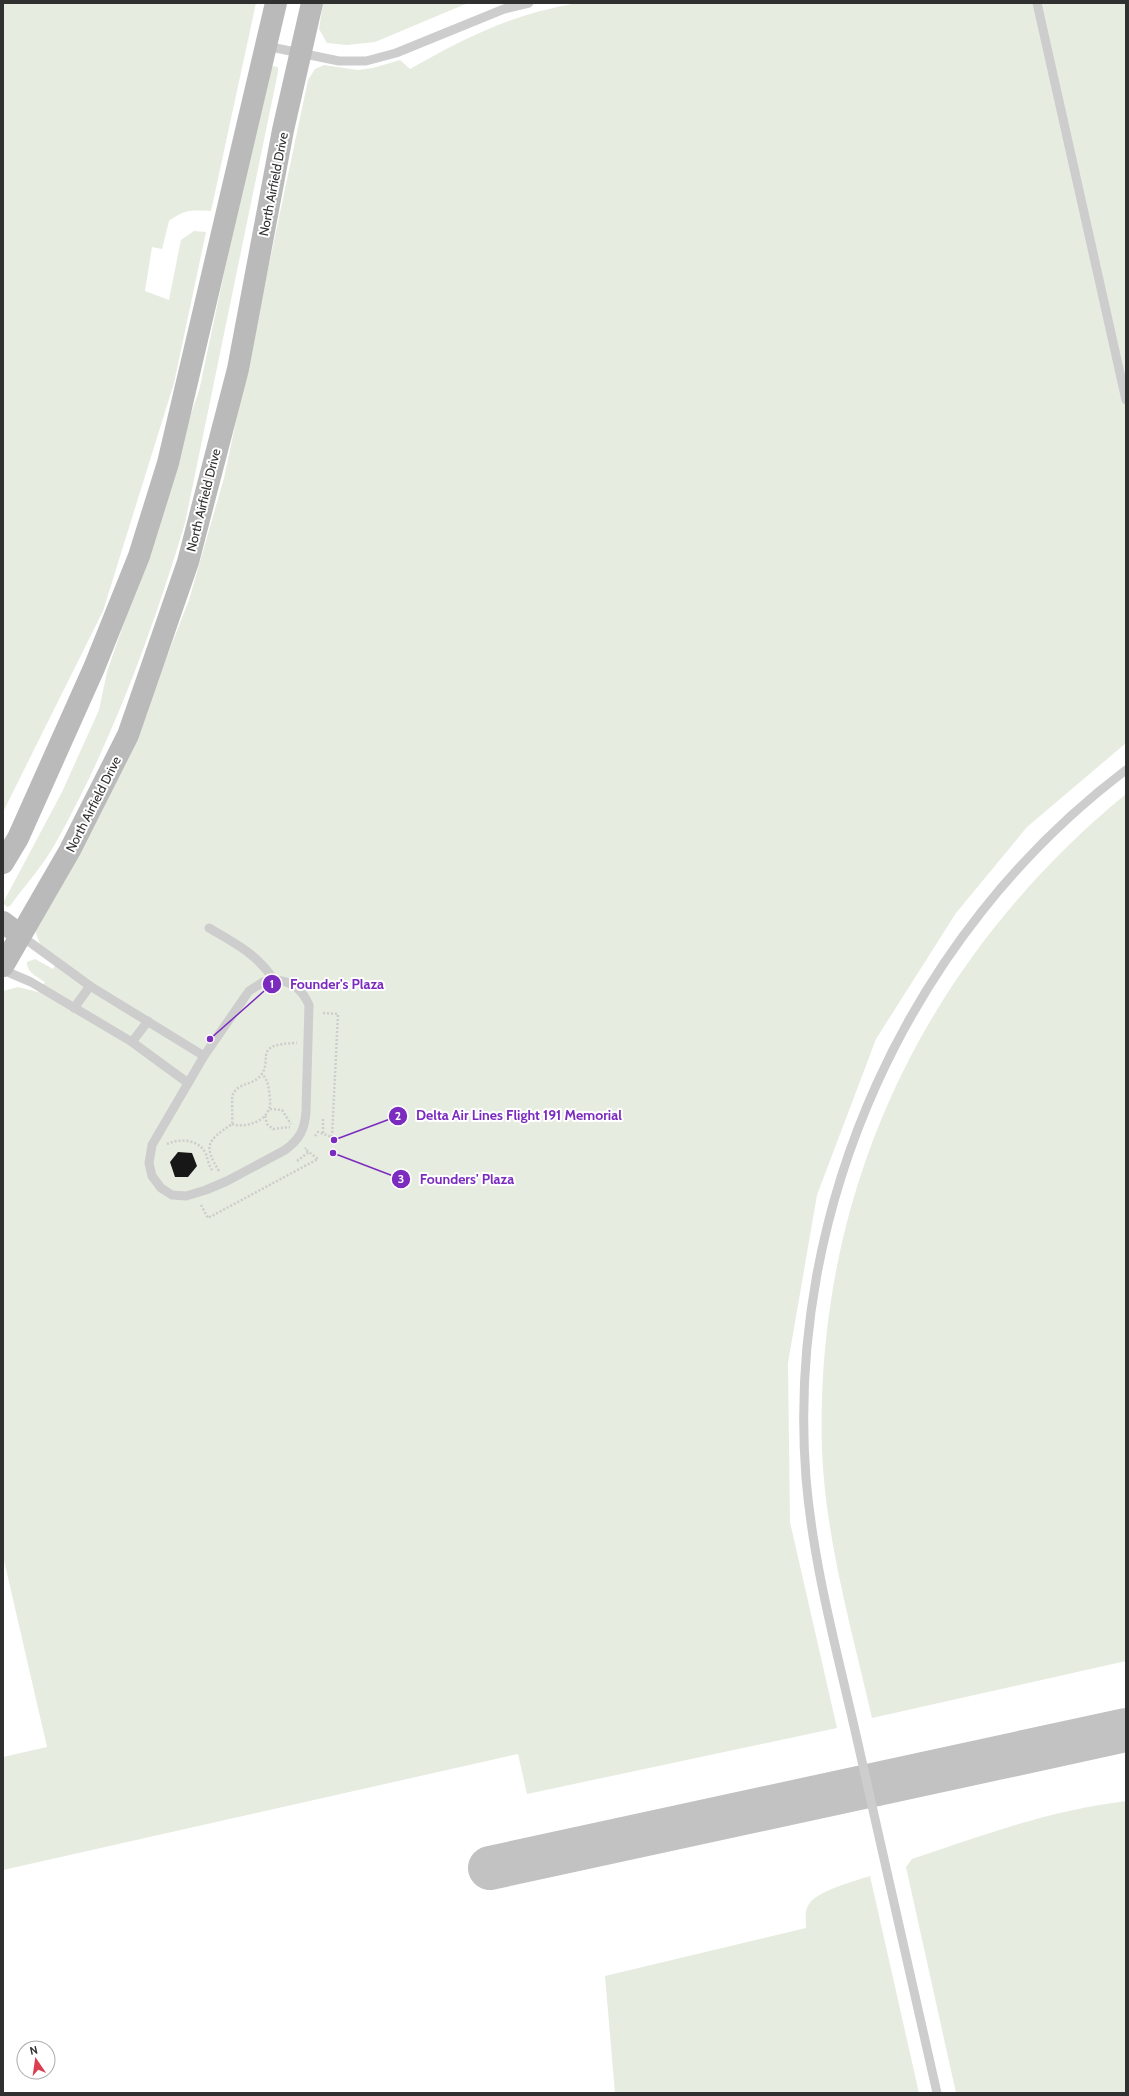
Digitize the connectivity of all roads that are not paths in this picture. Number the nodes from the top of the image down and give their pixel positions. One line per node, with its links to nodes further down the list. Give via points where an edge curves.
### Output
1 (276, 3): 5 (main road)
2 (312, 3): 6 (main road, North Airfield Drive)
3 (529, 3): 6 (lane, via 504,9 396,53 366,61 338,61)
4 (1037, 3): 7 (lane)
5 (264, 46): 6 (lane); 9 (main road, via 226,220 168,463 139,556 94,668)
6 (300, 54): 11 (main road, North Airfield Drive, via 238,369 188,562 128,735 70,850)
7 (1126, 400)
8 (1126, 770): 22 (lane, via 1032,853 1000,888 949,955 905,1026 871,1094 843,1171 821,1252 812,1308 807,1349 804,1425 810,1517 836,1648)
9 (10, 841): 10 (main road)
10 (3, 863)
11 (12, 928): 13 (main road, North Airfield Drive); 16 (lane)
12 (209, 928): 15 (lane, via 249,951 266,967)
13 (3, 966)
14 (3, 970): 17 (lane, via 31,982)
15 (274, 980): 20 (lane, via 263,982 249,991); 21 (lane, via 291,983 305,996 309,1005 305,1126 295,1143 206,1190 178,1196 161,1188 152,1176 148,1163 152,1145)
16 (90, 986): 17 (lane); 18 (lane)
17 (74, 1008): 19 (lane)
18 (148, 1021): 19 (lane); 20 (lane)
19 (132, 1042): 21 (lane)
20 (204, 1056): 21 (lane)
21 (188, 1083)
22 (937, 2093)

